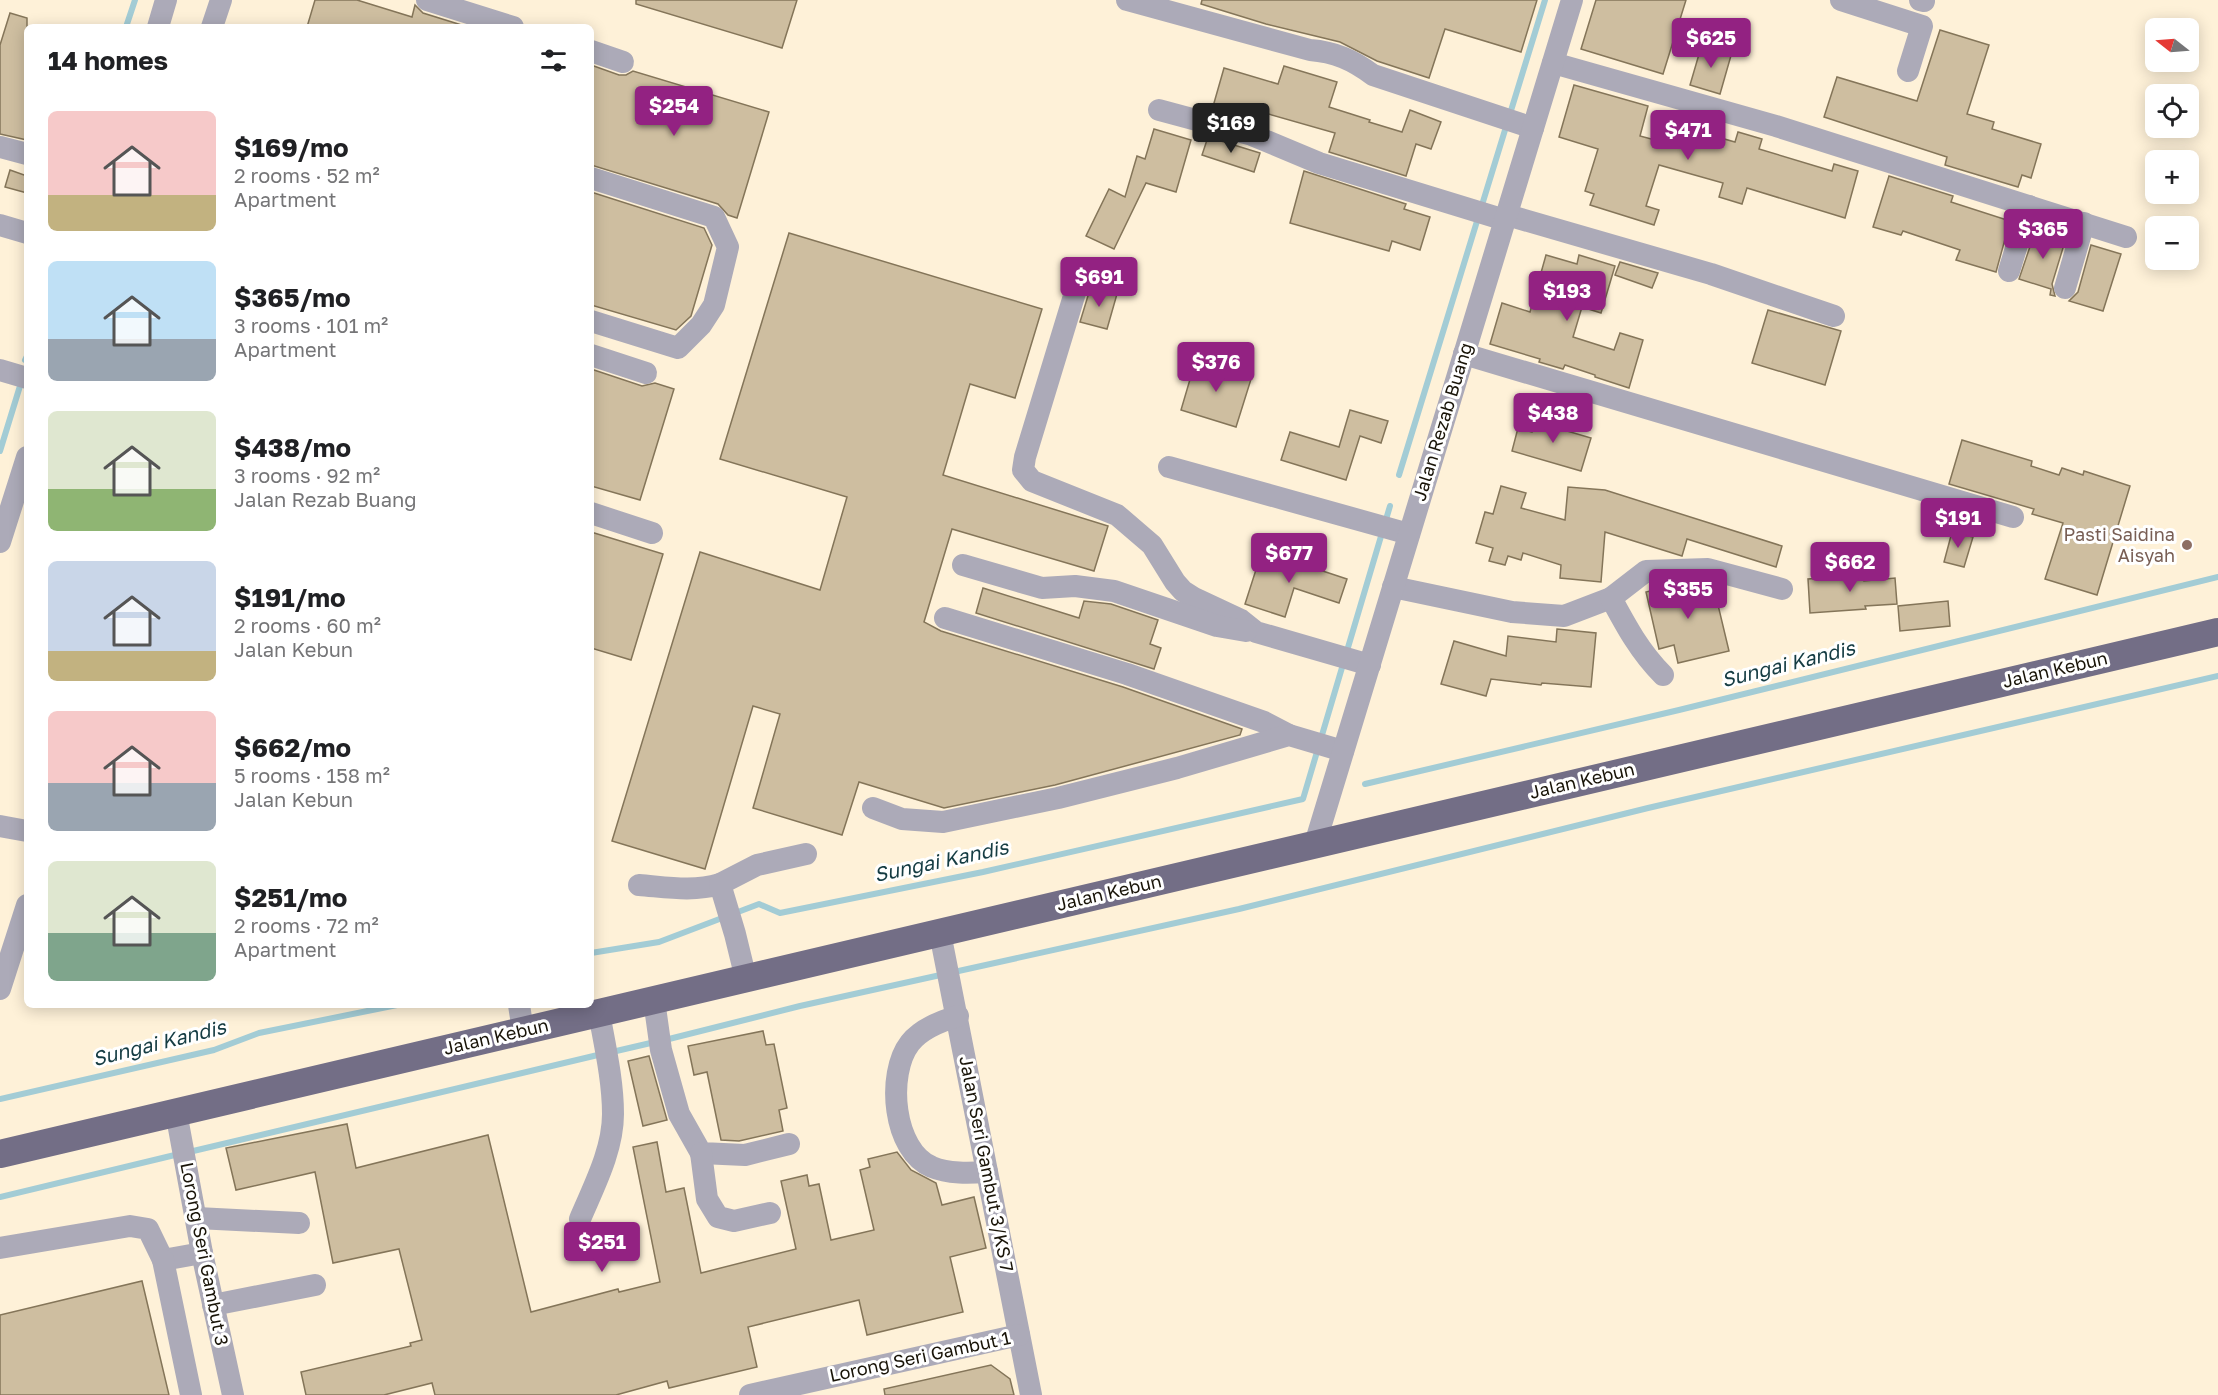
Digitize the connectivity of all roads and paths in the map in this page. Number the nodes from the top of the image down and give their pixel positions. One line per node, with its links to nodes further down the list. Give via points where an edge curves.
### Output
1 (166, 0): 7 (street)
2 (221, 0): 8 (street)
3 (427, 0): 9 (street)
4 (1127, 0): 15 (street, via 1328,52 1353,60 1373,75)
5 (1572, 0): 12 (street, Jalan Rezab Buang)
6 (1841, 0): 13 (street, via 1922,26)
7 (159, 24)
8 (213, 24)
9 (503, 24)
10 (594, 52): 11 (street)
11 (623, 62)
12 (1553, 63): 15 (street, Jalan Rezab Buang); 19 (street, via 1776,126)
13 (1908, 70)
14 (1159, 110): 20 (street, via 1252,135 1319,163)
15 (1527, 126): 20 (street, Jalan Rezab Buang)
16 (0, 147): 17 (street)
17 (24, 153)
18 (594, 179): 29 (street, via 714,217 728,247 714,306 678,348)
19 (2030, 206): 21 (street); 25 (street)
20 (1502, 218): 28 (street, via 1711,274); 30 (street, Jalan Rezab Buang)
21 (2084, 223): 24 (street); 27 (street)
22 (0, 225): 23 (street)
23 (24, 232)
24 (2126, 237)
25 (2010, 272)
26 (1081, 273): 48 (street, via 1023,470 1032,481 1117,515 1152,545 1183,591)
27 (2065, 288)
28 (1834, 316)
29 (594, 322)
30 (1464, 354): 39 (street); 40 (street, Jalan Rezab Buang)
31 (594, 356): 33 (street)
32 (0, 369): 34 (street)
33 (646, 373)
34 (24, 377)
35 (24, 464): 37 (street)
36 (1169, 467): 40 (street)
37 (5, 510): 42 (street)
38 (594, 514): 41 (street)
39 (2013, 517)
40 (1392, 529): 44 (street, Jalan Rezab Buang)
41 (652, 533)
42 (0, 542)
43 (963, 565): 48 (street, via 1042,588 1075,586 1114,591 1217,626)
44 (1394, 587): 46 (street, via 1512,612 1564,616); 50 (street, Jalan Rezab Buang)
45 (1782, 589): 46 (street, via 1708,569 1674,569 1646,571)
46 (1611, 598): 51 (street, via 1632,636)
47 (945, 618): 52 (street, via 1127,674)
48 (1256, 632): 50 (street)
49 (2218, 632): 56 (main road, Jalan Kebun)
50 (1351, 660): 52 (street, Jalan Rezab Buang)
51 (1664, 675)
52 (1317, 743): 53 (street, via 1177,768 943,822 902,819); 56 (street, Jalan Rezab Buang)
53 (873, 808)
54 (0, 826): 55 (street)
55 (24, 830)
56 (1315, 844): 61 (main road, Jalan Kebun)
57 (806, 854): 59 (street, via 757,865)
58 (639, 885): 59 (street, via 705,888)
59 (723, 893): 62 (street)
60 (24, 914): 63 (street)
61 (940, 933): 62 (main road, Jalan Kebun); 66 (street, Jalan Seri Gambut 3/KS 7)
62 (746, 979): 64 (main road, Jalan Kebun)
63 (0, 989)
64 (654, 1000): 65 (main road, Jalan Kebun); 70 (street, via 660,1043 679,1114)
65 (599, 1013): 67 (main road, Jalan Kebun); 75 (street, via 613,1115 604,1161)
66 (958, 1016): 72 (street, Jalan Seri Gambut 3/KS 7); 72 (street, via 937,1022 909,1044 896,1077 896,1115 911,1152 932,1167)
67 (521, 1018): 68 (main road, Jalan Kebun)
68 (176, 1112): 71 (main road, Jalan Kebun); 74 (street, Lorong Seri Gambut 3)
69 (789, 1144): 70 (street, via 745,1155)
70 (700, 1153): 73 (street, via 707,1199 718,1217 734,1221)
71 (0, 1154)
72 (987, 1172): 82 (street, Jalan Seri Gambut 3/KS 7)
73 (770, 1213)
74 (197, 1218): 76 (street); 78 (street, Lorong Seri Gambut 3)
75 (580, 1219)
76 (299, 1223)
77 (0, 1248): 79 (street, via 130,1226 148,1229)
78 (202, 1253): 79 (street); 81 (street, Lorong Seri Gambut 3)
79 (163, 1260): 84 (street)
80 (315, 1285): 81 (street)
81 (213, 1305): 85 (street, Lorong Seri Gambut 3)
82 (1019, 1335): 83 (street, Lorong Seri Gambut 1); 87 (street, Jalan Seri Gambut 3/KS 7)
83 (783, 1391): 86 (street, Lorong Seri Gambut 1)
84 (191, 1395)
85 (233, 1395)
86 (750, 1395)
87 (1031, 1395)

